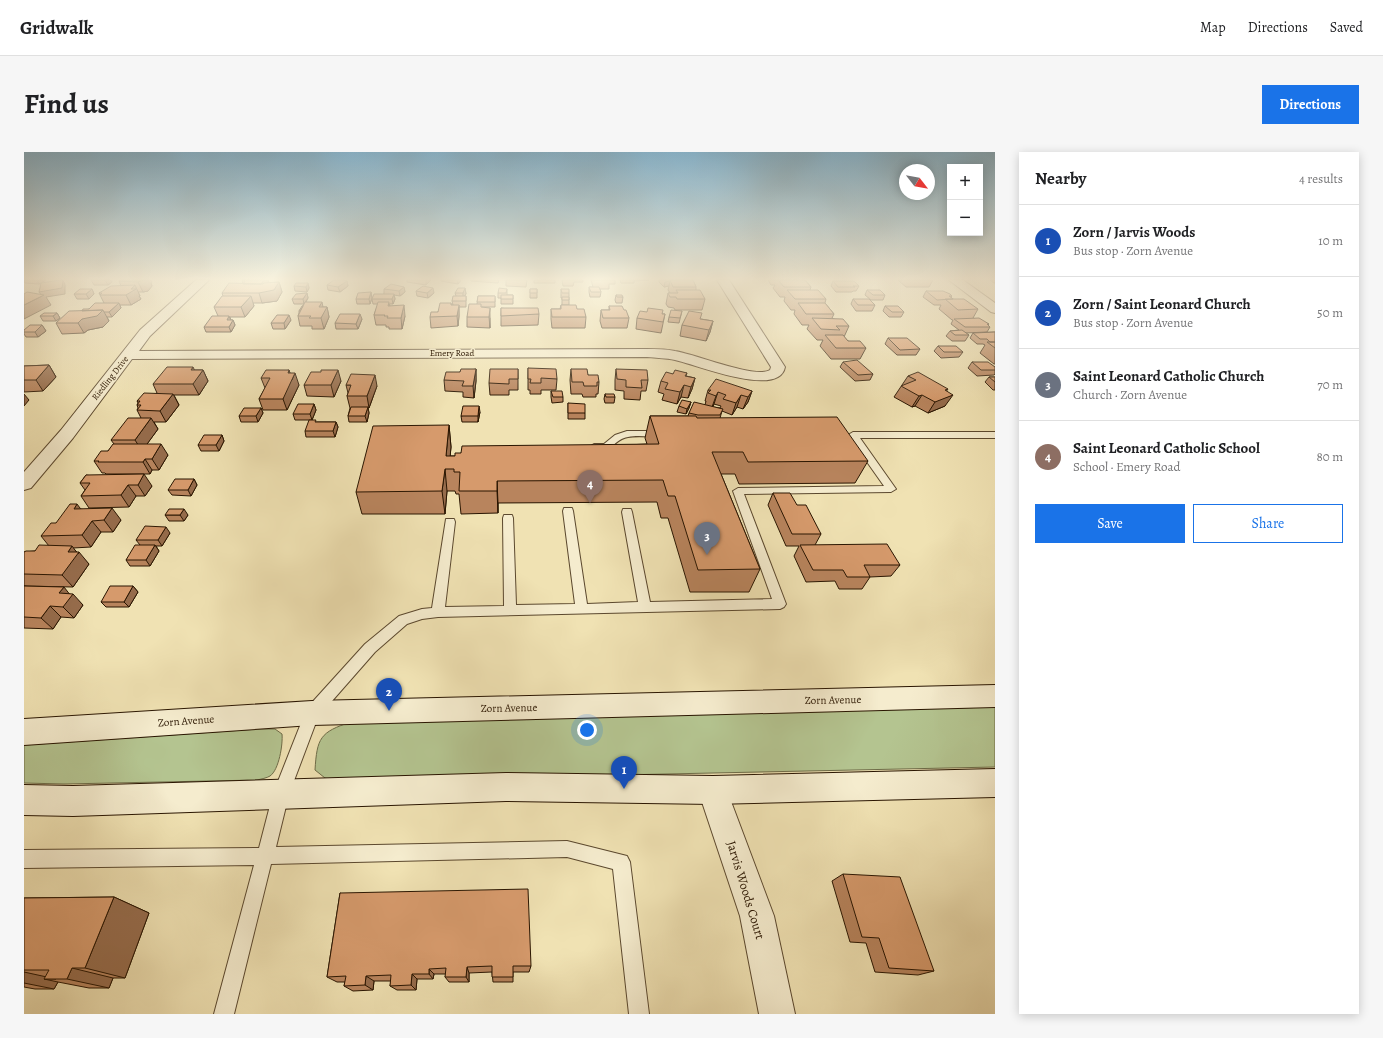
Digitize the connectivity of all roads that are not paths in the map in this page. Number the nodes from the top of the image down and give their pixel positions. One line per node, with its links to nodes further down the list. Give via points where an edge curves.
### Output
1 (158, 320): 3 (street, Riedling Drive)
2 (749, 320): 3 (street, Emery Road, via 778,368 773,376 747,375 674,355 647,353)
3 (128, 354): 7 (street, Riedling Drive, via 67,434)
4 (675, 434): 6 (lane, via 627,434 618,437 606,447)
5 (995, 435): 12 (lane, via 849,434 892,489 738,491 780,604)
6 (583, 447)
7 (24, 484)
8 (568, 511): 13 (lane)
9 (627, 512): 12 (lane)
10 (508, 518): 14 (lane)
11 (450, 522): 15 (lane)
12 (645, 608): 13 (lane)
13 (582, 609): 14 (lane)
14 (510, 611): 15 (lane)
15 (438, 612): 17 (lane, via 403,620 370,648)
16 (995, 696): 17 (street, Zorn Avenue)
17 (312, 712): 18 (street, Zorn Avenue); 21 (lane)
18 (24, 732)
19 (995, 783): 20 (street)
20 (713, 790): 21 (street, via 506,787); 27 (street, Jarvis Woods Court, via 757,916)
21 (281, 794): 22 (street, via 74,801); 23 (lane)
22 (24, 800)
23 (265, 856): 24 (lane); 25 (lane); 26 (lane, via 568,849 621,862)
24 (24, 859)
25 (224, 1014)
26 (640, 1014)
27 (777, 1014)

